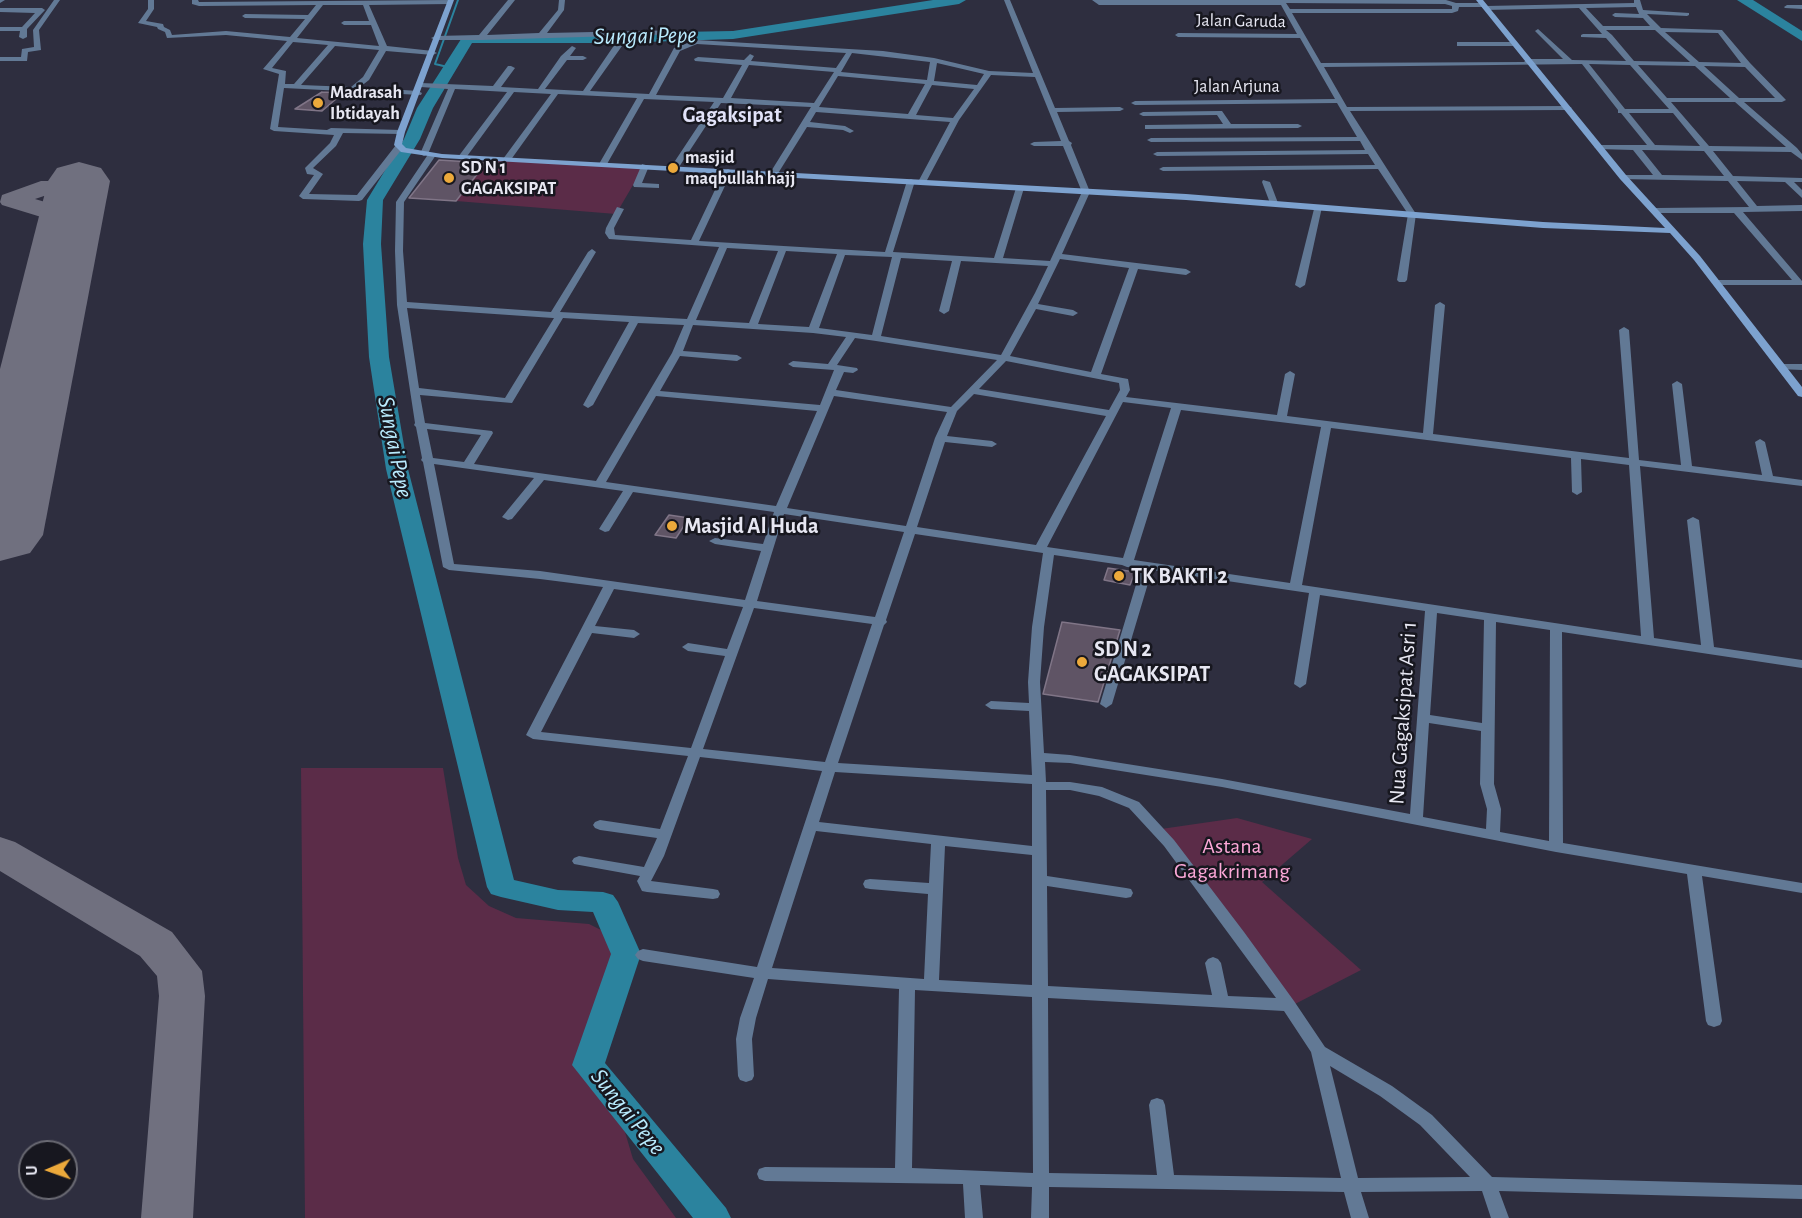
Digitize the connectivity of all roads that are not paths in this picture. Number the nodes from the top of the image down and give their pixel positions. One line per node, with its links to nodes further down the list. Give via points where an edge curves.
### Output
1 (51, 0): 27 (street)
2 (57, 0): 62 (street, via 36,30 38,48 25,51 24,59)
3 (151, 0): 42 (street, via 151,9 141,22 161,25 168,31 167,37)
4 (195, 0): 18 (street, via 199,4)
5 (512, 0): 49 (street)
6 (562, 0): 44 (street, via 561,10)
7 (1006, 0): 76 (street)
8 (1538, 0): 22 (street)
9 (365, 1): 10 (street); 19 (street); 36 (street)
10 (453, 1): 48 (main road)
11 (1282, 1): 12 (street); 15 (street); 28 (street)
12 (1304, 1): 21 (street); 29 (street)
13 (300, 2): 18 (street); 19 (street)
14 (1097, 2): 15 (street)
15 (1192, 2)
16 (1637, 2): 17 (street); 30 (street)
17 (1598, 3): 23 (street)
18 (255, 4): 33 (street)
19 (321, 4): 34 (street)
20 (1482, 4): 21 (street); 22 (street); 53 (main road)
21 (1455, 5): 29 (street, via 1456,10 1452,11)
22 (1545, 6): 23 (street)
23 (1581, 6): 37 (street)
24 (1787, 7): 25 (street)
25 (1802, 7)
26 (0, 10): 27 (street)
27 (40, 11): 38 (street, via 23,33)
28 (1287, 11): 29 (street); 45 (street)
29 (1310, 11)
30 (1642, 14): 31 (street); 32 (street); 39 (street)
31 (1687, 14)
32 (1615, 15)
33 (244, 16): 34 (street); 42 (street)
34 (312, 17): 50 (street)
35 (344, 23): 36 (street)
36 (375, 23): 56 (street)
37 (1602, 28): 39 (street); 47 (street)
38 (0, 29)
39 (1658, 29): 70 (street); 72 (street, via 1718,30)
40 (1538, 31): 68 (street)
41 (687, 32): 44 (street)
42 (226, 33): 50 (street, via 286,30)
43 (1178, 35): 45 (street, Jalan Garuda)
44 (541, 36): 49 (street)
45 (1303, 36): 71 (street)
46 (1583, 36): 47 (street)
47 (1610, 36): 69 (street)
48 (437, 37): 49 (street); 59 (main road)
49 (480, 38)
50 (290, 39): 51 (street); 80 (street, via 267,69 283,73)
51 (334, 43): 56 (street); 78 (street)
52 (1460, 44): 53 (street)
53 (1513, 44): 67 (main road)
54 (757, 45): 58 (street); 66 (street); 91 (street, via 699,42 682,47)
55 (618, 46): 89 (street)
56 (384, 48): 59 (street); 83 (street, via 366,78)
57 (572, 48): 60 (street)
58 (852, 50): 64 (street); 74 (street)
59 (433, 53): 79 (main road)
60 (564, 58): 61 (street); 86 (street)
61 (583, 58)
62 (0, 59)
63 (698, 59): 66 (street)
64 (934, 60): 75 (street); 77 (street)
65 (1583, 61): 68 (street); 69 (street); 102 (street)
66 (747, 62): 74 (street); 93 (street)
67 (1528, 62): 68 (street); 71 (street); 99 (main road)
68 (1569, 62)
69 (1632, 63): 70 (street); 94 (street)
70 (1697, 64): 72 (street); 95 (street)
71 (1321, 65): 97 (street)
72 (1747, 65): 95 (street, via 1782,100)
73 (512, 68): 84 (street)
74 (836, 72): 77 (street); 98 (street)
75 (989, 73): 76 (street); 82 (street)
76 (1038, 75): 101 (street)
77 (930, 82): 82 (street); 105 (street)
78 (297, 85): 80 (street); 83 (street)
79 (421, 85): 81 (street); 88 (main road)
80 (282, 86): 127 (street, via 274,129 339,135 307,171 319,174 303,196 359,198)
81 (449, 86): 84 (street); 131 (street)
82 (978, 87): 107 (street)
83 (353, 89): 88 (street)
84 (495, 89): 85 (street)
85 (512, 90): 86 (street); 133 (street)
86 (540, 91): 87 (street)
87 (557, 91): 89 (street); 135 (street)
88 (418, 93): 116 (main road)
89 (585, 93): 90 (street)
90 (642, 96): 91 (street); 136 (street)
91 (651, 97): 93 (street)
92 (1115, 99): 100 (street)
93 (722, 100): 98 (street); 138 (street)
94 (1665, 100): 95 (street); 103 (street)
95 (1739, 102): 128 (street)
96 (1135, 103): 97 (street, Jalan Arjuna)
97 (1342, 105): 99 (street, Jalan Arjuna); 118 (street)
98 (814, 107): 105 (street); 108 (street)
99 (1568, 108): 123 (main road)
100 (1120, 109): 101 (street); 106 (street)
101 (1054, 110): 121 (street)
102 (1622, 111): 103 (street); 125 (street)
103 (1674, 111): 126 (street)
104 (1143, 114): 109 (street, via 1221,114)
105 (911, 116): 107 (street)
106 (1123, 117)
107 (955, 120): 150 (street)
108 (805, 124): 115 (street); 143 (street)
109 (1228, 126): 110 (street); 113 (street)
110 (1281, 126): 111 (street); 117 (street)
111 (1298, 126)
112 (1148, 127): 113 (street)
113 (1164, 127): 120 (street)
114 (294, 129): 116 (street)
115 (850, 131)
116 (401, 132): 127 (main road)
117 (1289, 139): 118 (street); 120 (street)
118 (1362, 139): 129 (street)
119 (1151, 140): 120 (street)
120 (1169, 140)
121 (1068, 143): 122 (street); 154 (street)
122 (1034, 144)
123 (1598, 147): 124 (street); 144 (main road)
124 (1636, 148): 125 (street); 145 (street)
125 (1653, 148): 126 (street)
126 (1707, 148): 128 (street); 146 (street)
127 (402, 149): 131 (main road)
128 (1794, 150): 134 (street)
129 (1370, 152): 130 (street); 139 (street)
130 (1256, 153): 132 (street); 140 (street)
131 (425, 154): 133 (main road); 180 (street, via 399,206)
132 (1157, 154)
133 (462, 157): 135 (main road)
134 (1802, 158)
135 (507, 159): 136 (main road)
136 (603, 164): 137 (main road)
137 (645, 166): 138 (main road); 152 (street, via 637,184)
138 (675, 167): 142 (main road)
139 (1380, 167): 140 (street); 163 (street)
140 (1262, 168): 141 (street)
141 (1163, 169)
142 (728, 171): 143 (main road); 165 (street)
143 (774, 173): 149 (main road)
144 (1623, 177): 145 (street); 162 (main road)
145 (1660, 178): 146 (street)
146 (1731, 179): 147 (street); 160 (street)
147 (1787, 180): 148 (street); 155 (street)
148 (1802, 180)
149 (911, 181): 150 (main road); 170 (street)
150 (922, 182): 153 (main road)
151 (1266, 182): 156 (street)
152 (656, 186)
153 (1020, 188): 154 (main road); 173 (street)
154 (1086, 192): 156 (main road); 172 (street)
155 (1802, 195)
156 (1274, 203): 157 (main road)
157 (1318, 207): 163 (main road); 179 (street)
158 (1802, 207): 160 (street)
159 (620, 209): 165 (street, via 610,228 612,237)
160 (1755, 209): 161 (street)
161 (1736, 210): 162 (street); 178 (street)
162 (1655, 211): 164 (main road)
163 (1412, 214): 164 (main road); 176 (street)
164 (1673, 231): 177 (main road)
165 (694, 243): 166 (street)
166 (724, 245): 167 (street); 187 (street)
167 (783, 249): 169 (street); 188 (street)
168 (592, 252): 185 (street)
169 (842, 252): 170 (street); 189 (street)
170 (893, 255): 171 (street); 192 (street)
171 (957, 258): 173 (street); 183 (street)
172 (1054, 260): 173 (street); 174 (street); 182 (street)
173 (998, 261)
174 (1134, 266): 175 (street); 202 (street)
175 (1186, 272)
176 (1402, 280)
177 (1717, 283): 178 (street); 197 (main road)
178 (1801, 284)
179 (1300, 285)
180 (402, 305): 185 (street); 204 (street)
181 (1440, 305): 218 (street)
182 (1033, 306): 184 (street); 195 (street)
183 (945, 311)
184 (1073, 313)
185 (557, 315): 186 (street); 204 (street, via 508,400)
186 (635, 320): 187 (street); 210 (street)
187 (690, 322): 188 (street); 193 (street)
188 (753, 326): 189 (street)
189 (813, 330): 191 (street)
190 (1624, 330): 224 (street)
191 (852, 336): 192 (street); 199 (street)
192 (876, 338): 195 (street)
193 (677, 353): 194 (street); 207 (street)
194 (737, 358)
195 (1005, 358): 202 (street); 205 (street)
196 (793, 364): 199 (street)
197 (1782, 367): 198 (street); 208 (main road)
198 (1802, 367)
199 (836, 368): 200 (street); 206 (street)
200 (853, 369)
201 (1290, 374): 215 (street)
202 (1095, 375): 209 (street, via 1124,381 1126,387)
203 (1677, 384): 226 (street)
204 (414, 391): 217 (street)
205 (974, 391): 213 (street); 214 (street)
206 (829, 392): 212 (street); 213 (street)
207 (653, 393): 212 (street); 229 (street)
208 (1802, 394)
209 (1120, 399): 211 (street); 214 (street)
210 (588, 405)
211 (1177, 406): 215 (street); 241 (street)
212 (822, 408): 233 (street)
213 (953, 411): 219 (street)
214 (1113, 414): 240 (street)
215 (1282, 417): 216 (street)
216 (1327, 424): 218 (street); 244 (street)
217 (419, 425): 223 (street); 225 (street, via 488,433)
218 (1428, 437): 222 (street)
219 (940, 438): 221 (street); 237 (street)
220 (1760, 442): 228 (street)
221 (992, 444)
222 (1576, 456): 224 (street); 232 (street)
223 (426, 460): 225 (street); 243 (street, via 449,567)
224 (1634, 463): 226 (street); 253 (street)
225 (468, 465): 227 (street)
226 (1688, 469): 228 (street)
227 (542, 475): 229 (street); 234 (street)
228 (1768, 479): 230 (street)
229 (600, 483): 231 (street)
230 (1802, 483)
231 (630, 488): 233 (street); 236 (street)
232 (1577, 492)
233 (780, 510): 237 (street); 239 (street)
234 (508, 517)
235 (1692, 520): 255 (street)
236 (605, 529)
237 (912, 532): 240 (street); 249 (street)
238 (715, 541): 239 (street)
239 (766, 548): 246 (street)
240 (1044, 551): 241 (street); 261 (street)
241 (1127, 564): 242 (street)
242 (1147, 567): 244 (street); 259 (street)
243 (610, 586): 246 (street); 251 (street)
244 (1295, 589): 245 (street)
245 (1315, 592): 247 (street); 258 (street)
246 (750, 604): 249 (street); 256 (street)
247 (1431, 609): 248 (street); 262 (street, Nua Gagaksipat Asri 1)
248 (1490, 618): 250 (street); 263 (street)
249 (881, 622): 266 (street)
250 (1556, 628): 253 (street); 274 (street)
251 (588, 629): 252 (street); 264 (street, via 533,735)
252 (634, 634)
253 (1648, 642): 255 (street)
254 (688, 647): 256 (street)
255 (1708, 651): 257 (street)
256 (731, 653): 264 (street)
257 (1802, 664)
258 (1300, 684)
259 (1106, 704)
260 (991, 705): 261 (street)
261 (1034, 708): 265 (street)
262 (1424, 718): 263 (street); 268 (street, Nua Gagaksipat Asri 1)
263 (1488, 728): 272 (street, via 1487,784 1494,809)
264 (696, 754): 266 (street); 271 (street)
265 (1038, 757): 267 (street); 268 (street, via 1207,780)
266 (830, 767): 267 (street); 270 (street)
267 (1039, 783): 275 (street); 292 (street, via 1102,792 1134,805 1169,843)
268 (1416, 820): 272 (street)
269 (600, 825): 271 (street)
270 (810, 826): 273 (street); 287 (street)
271 (665, 834): 278 (street)
272 (1493, 835): 274 (street)
273 (938, 840): 275 (street); 282 (street)
274 (1556, 847): 277 (street)
275 (1038, 851): 279 (street)
276 (579, 861): 278 (street)
277 (1694, 870): 281 (street); 293 (street)
278 (647, 872): 284 (street, via 647,887)
279 (1038, 880): 283 (street); 290 (street)
280 (870, 884): 282 (street)
281 (1802, 888)
282 (935, 889): 289 (street)
283 (1126, 893)
284 (713, 894)
285 (643, 955): 287 (street)
286 (1213, 963): 291 (street)
287 (761, 973): 288 (street); 295 (street, via 744,1039)
288 (907, 984): 289 (street); 298 (street)
289 (931, 986): 290 (street)
290 (1040, 993): 291 (street); 300 (street)
291 (1221, 1001): 292 (street)
292 (1289, 1005): 294 (street)
293 (1714, 1021)
294 (1319, 1051): 302 (street, via 1409,1107); 303 (street)
295 (746, 1076)
296 (1156, 1105): 301 (street)
297 (765, 1174): 298 (street)
298 (903, 1174): 299 (street)
299 (971, 1176): 300 (street); 305 (street)
300 (1041, 1180): 301 (street); 306 (street)
301 (1166, 1182): 303 (street)
302 (1488, 1184): 303 (street); 304 (street); 308 (street)
303 (1351, 1185): 307 (street)
304 (1802, 1192)
305 (974, 1218)
306 (1040, 1218)
307 (1360, 1218)
308 (1500, 1218)

